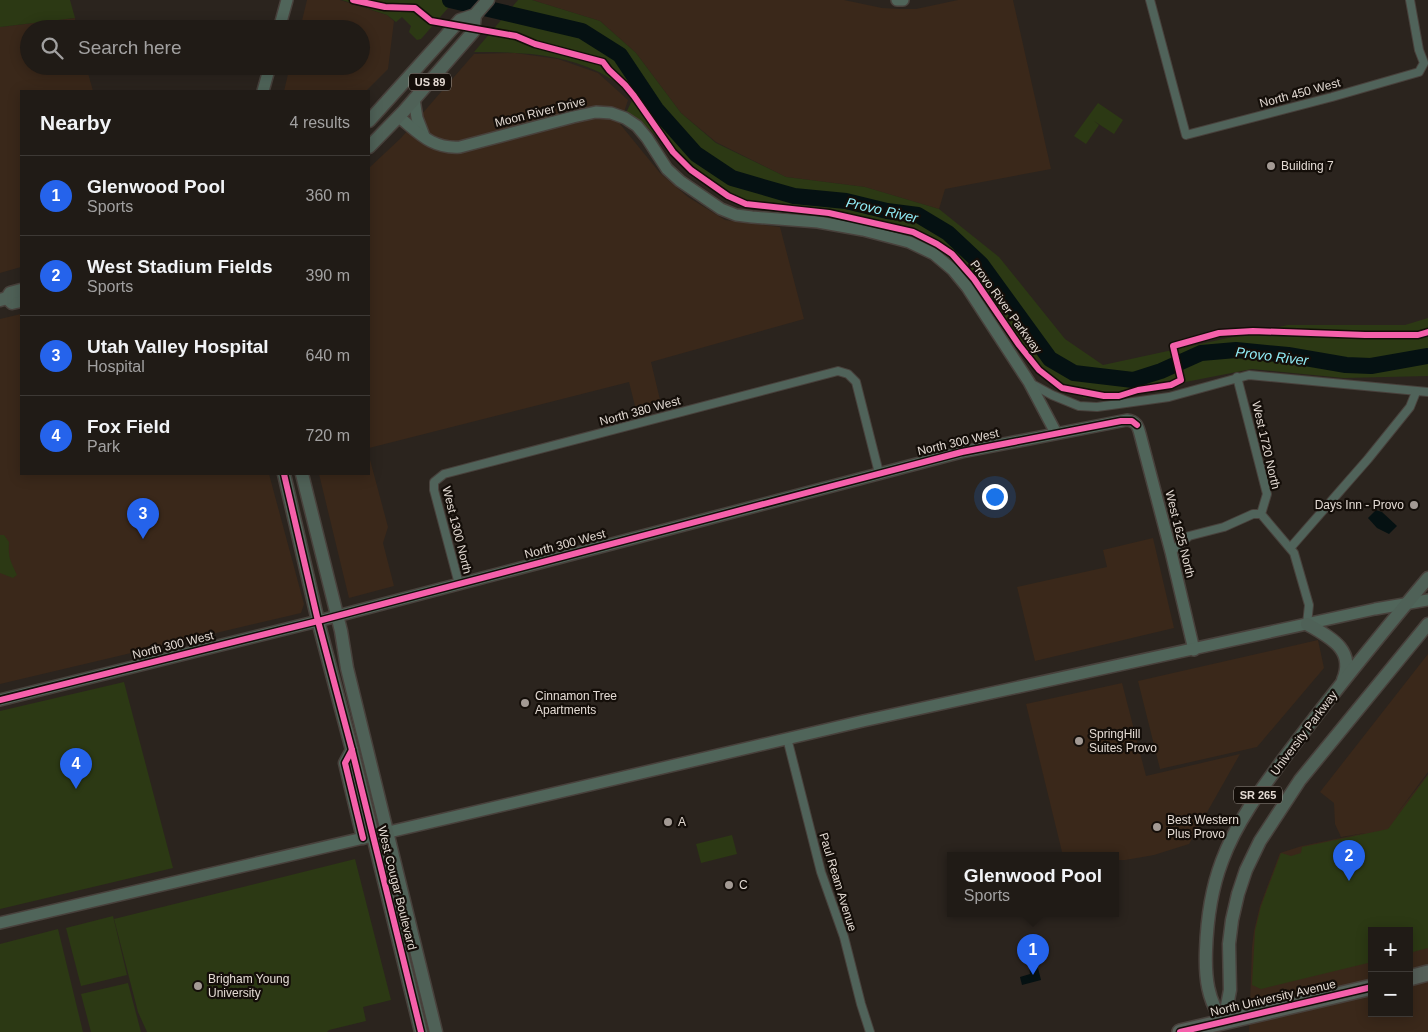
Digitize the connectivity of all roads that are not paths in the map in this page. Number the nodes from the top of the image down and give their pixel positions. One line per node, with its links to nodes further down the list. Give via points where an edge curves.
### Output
1 (287, 0): 8 (street)
2 (488, 0): 7 (main road, US 89)
3 (897, 0): 4 (street)
4 (902, 0)
5 (1150, 0): 6 (street, North 450 West, via 1186,135 1419,72 1424,64)
6 (1410, 0)
7 (475, 15): 10 (main road, US 89, via 460,20); 12 (main road, US 89, via 473,32)
8 (281, 20)
9 (267, 75): 11 (street)
10 (400, 88): 13 (main road, via 402,94 396,109); 14 (main road, US 89)
11 (263, 90)
12 (414, 99): 13 (main road, US 89); 15 (street)
13 (399, 117): 15 (street, Moon River Drive); 16 (main road, US 89)
14 (370, 120)
15 (424, 136): 21 (street, Moon River Drive, via 434,144 450,148 596,112 625,118 648,138 667,169 721,209 752,218 818,222 863,230 909,242 934,254 967,287)
16 (370, 146)
17 (20, 290): 18 (main road)
18 (3, 299): 19 (main road, via 12,303)
19 (20, 301)
20 (1238, 378): 21 (street, via 1169,397 1097,408 1079,406); 22 (street, via 1249,375); 30 (street, West 1720 North, via 1267,494)
21 (1029, 382): 25 (street)
22 (1416, 392): 23 (street); 31 (street, via 1410,407 1368,460)
23 (1428, 392)
24 (1137, 425): 25 (street, North 300 West, via 1132,421 1121,421); 32 (street, West 1625 North)
25 (1056, 433): 26 (street, North 300 West)
26 (879, 472): 29 (street, North 380 West, via 858,388 853,378 842,371 444,474); 34 (street, North 300 West)
27 (284, 475): 38 (main road, West Cougar Boulevard)
28 (302, 475): 37 (main road, West Cougar Boulevard)
29 (434, 482): 34 (street, West 1300 North)
30 (1262, 514): 31 (street); 32 (street, via 1253,514 1224,527 1189,536)
31 (1290, 547): 39 (street, via 1309,605)
32 (1171, 552): 41 (street, West 1625 North)
33 (1428, 578): 36 (main road, University Parkway / SR 265)
34 (459, 584): 37 (street, North 300 West)
35 (1428, 600): 36 (street)
36 (1407, 604): 39 (street); 42 (main road, University Parkway / SR 265)
37 (337, 616): 38 (street, North 300 West); 45 (main road, West Cougar Boulevard)
38 (318, 621): 43 (street, North 300 West); 46 (main road, West Cougar Boulevard, via 352,750)
39 (1308, 624): 41 (street); 42 (main road, via 1334,640 1342,649 1346,666)
40 (1428, 624): 51 (main road, University Parkway / SR 265, via 1300,780 1260,841 1246,870 1232,920 1230,990)
41 (1194, 650): 44 (street)
42 (1342, 683): 51 (main road, University Parkway / SR 265, via 1263,788 1222,861 1210,908 1205,956 1209,994)
43 (0, 700)
44 (787, 738): 45 (street); 54 (street, Paul Ream Avenue, via 821,872 844,937)
45 (388, 832): 46 (street); 53 (main road, West Cougar Boulevard)
46 (368, 837): 47 (street); 52 (main road, West Cougar Boulevard)
47 (0, 924)
48 (1428, 973): 49 (highway)
49 (1413, 977)
50 (1368, 988): 51 (highway, North University Avenue)
51 (1225, 1027): 55 (highway, North University Avenue)
52 (421, 1032)
53 (436, 1032)
54 (870, 1032)
55 (1180, 1032)

